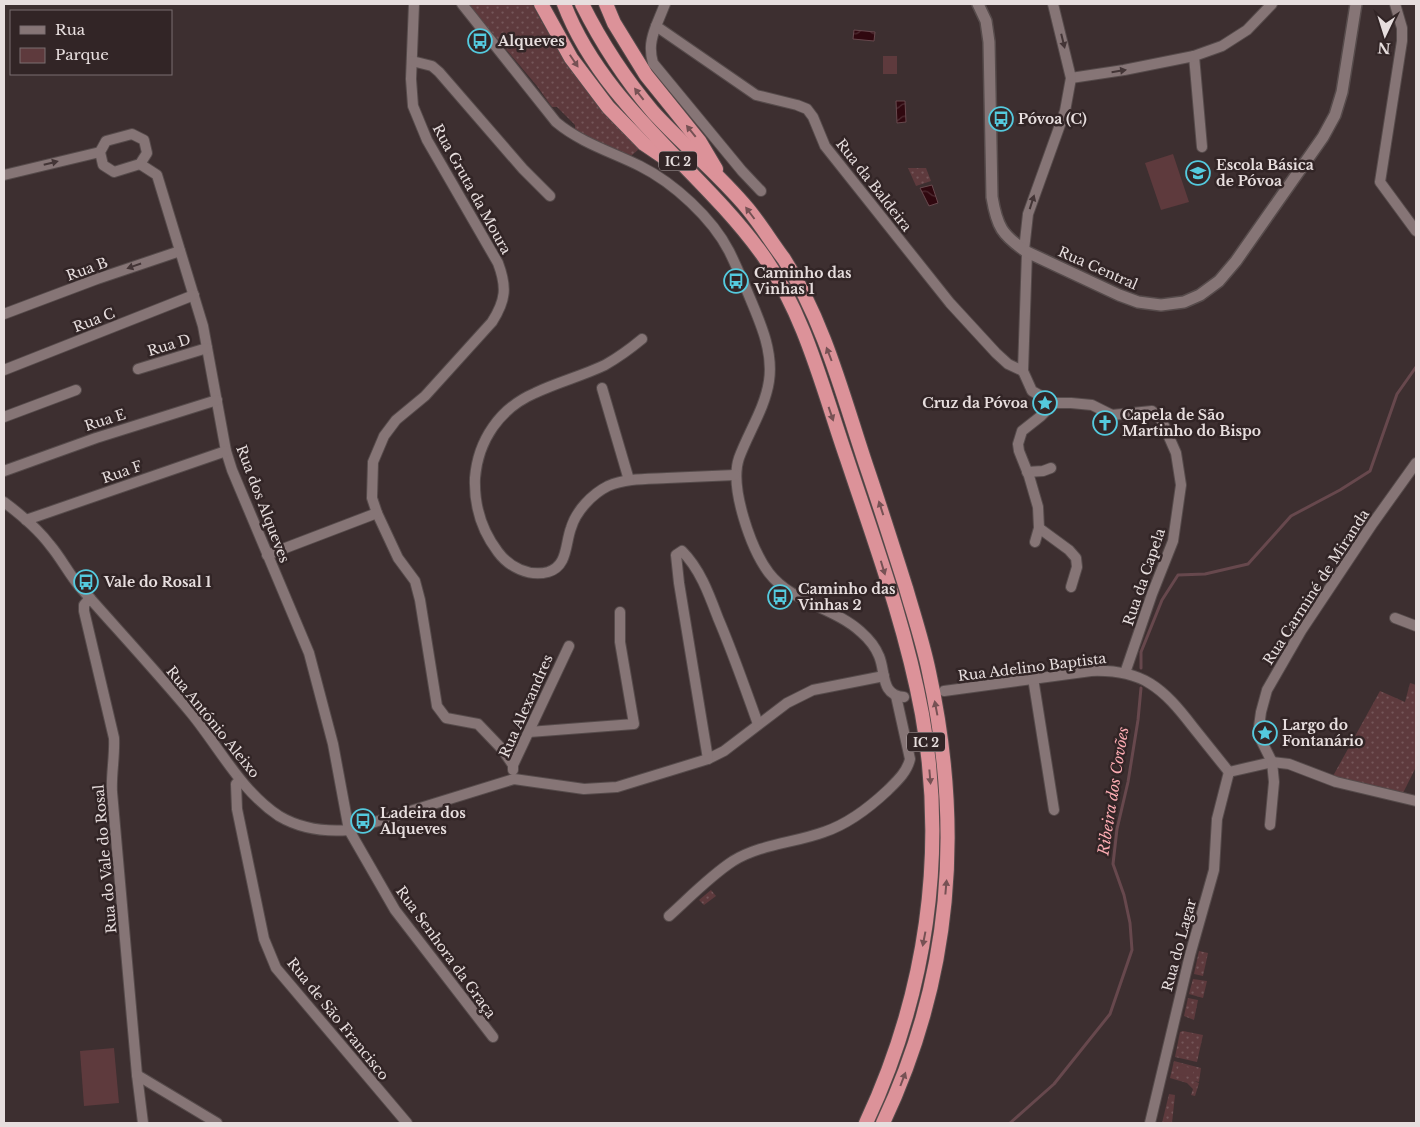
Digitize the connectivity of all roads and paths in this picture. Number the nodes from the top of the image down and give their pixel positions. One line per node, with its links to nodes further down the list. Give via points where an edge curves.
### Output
1 (414, 4): 15 (street, Rua Gruta da Moura)
2 (462, 4): 47 (street, via 556,122 574,136 639,165 667,182 687,198 730,252 760,321 770,362 765,399 738,460)
3 (541, 4): 21 (highway, one-way to 21, via 571,58 608,107 644,144)
4 (564, 4): 21 (highway, IC 2, via 601,71 636,116)
5 (582, 4): 22 (highway, IC 2, one-way to 5, via 653,111 620,70)
6 (606, 4): 22 (highway, one-way to 6, via 700,142 646,75)
7 (665, 4): 13 (street)
8 (978, 4): 27 (street, Rua Central, via 986,21 989,42 994,210 1004,233)
9 (1053, 4): 16 (street, one-way to 16)
10 (1272, 4): 14 (street, via 1247,30 1222,46)
11 (1356, 4): 27 (street, Rua Central, via 1342,92 1335,115 1323,137 1219,281 1184,302 1161,305 1138,302)
12 (1395, 4): 25 (street, via 1402,41 1380,182)
13 (656, 26): 23 (street, via 650,40 652,63); 34 (street, Rua da Baldeira, via 756,95 807,109 825,146 950,303 996,353)
14 (1194, 56): 16 (street, one-way to 14); 17 (street)
15 (412, 61): 24 (street, via 432,66); 50 (street, Rua Gruta da Moura, via 412,96 426,140 498,262 504,293 501,308 492,322 384,436 373,462 372,498)
16 (1071, 78): 27 (street, one-way to 16, via 1028,214 1065,111)
17 (1202, 147)
18 (100, 152): 19 (street, via 103,165 114,172); 19 (street, via 106,141 132,134 144,140 146,147 147,153); 20 (street, one-way to 18)
19 (140, 164): 26 (street, Rua dos Alqueves, via 157,175)
20 (4, 175)
21 (694, 178): 83 (highway, IC 2, one-way to 83, via 762,254 802,330 877,547 906,644 921,712 932,829 932,867 925,932 899,1044)
22 (726, 187): 84 (highway, IC 2, one-way to 22, via 914,1048 932,989 940,936 948,864 946,781 940,731 921,638 830,358 807,301 785,261 748,209)
23 (761, 191)
24 (550, 196)
25 (1416, 231)
26 (180, 251): 28 (street, Rua dos Alqueves); 29 (street, Rua B, one-way to 29)
27 (1026, 251): 34 (street)
28 (194, 295): 31 (street, Rua dos Alqueves); 33 (street, Rua C)
29 (4, 314)
30 (642, 339): 48 (street, via 626,353 604,365 534,393 504,413 481,446 475,488 479,516 504,560 518,569 549,572 560,566 565,556 571,526 578,513 593,496 608,486)
31 (207, 348): 32 (street, Rua D); 38 (street, Rua dos Alqueves)
32 (138, 369)
33 (4, 370)
34 (1023, 371): 37 (street)
35 (602, 388): 48 (street)
36 (76, 390): 41 (street)
37 (1032, 390): 39 (street); 40 (street)
38 (217, 400): 42 (street, Rua dos Alqueves); 45 (street, Rua E)
39 (1054, 403): 40 (street); 61 (street, Rua da Capela, via 1092,405 1112,415 1152,411 1162,421 1176,453 1181,485 1173,541)
40 (1042, 414): 46 (street, via 1026,426 1020,436 1019,451)
41 (4, 417)
42 (226, 451): 51 (street, Rua F); 54 (street, Rua dos Alqueves)
43 (1416, 463): 68 (street, Rua Carminé de Miranda, via 1301,631 1267,690 1258,734)
44 (1051, 468): 46 (street)
45 (4, 471)
46 (1027, 472): 52 (street, via 1038,507)
47 (735, 475): 48 (street); 62 (street, via 752,544 769,573 787,590 858,629 875,648)
48 (629, 480)
49 (4, 502): 51 (street, Rua António Aleixo)
50 (377, 512): 54 (street); 69 (street, Rua Gruta da Moura, via 398,558 415,582 437,706 446,718 478,724)
51 (26, 520): 56 (street, Rua António Aleixo, via 50,545)
52 (1039, 528): 53 (street); 55 (street, via 1076,558)
53 (1035, 542)
54 (267, 555): 76 (street, Rua dos Alqueves, via 309,653 333,744)
55 (1071, 587)
56 (90, 598): 72 (street, Rua António Aleixo, via 191,714); 79 (street, Rua do Vale do Rosal, via 84,607 114,738 111,782)
57 (620, 612): 66 (street, via 620,642 634,724)
58 (1395, 618): 59 (street)
59 (1416, 626)
60 (568, 646): 66 (street, Rua Alexandres)
61 (1125, 673): 63 (street, Rua Adelino Baptista, via 1110,670); 70 (street, Rua Adelino Baptista, via 1150,683 1174,702)
62 (884, 676): 65 (street, via 813,690 787,703); 77 (street, via 888,690 900,697 910,759 895,783 864,809 826,832 769,846 733,862)
63 (1033, 678): 64 (street, Rua Adelino Baptista); 74 (street)
64 (944, 692)
65 (758, 724): 67 (street); 67 (street, via 705,585 692,560 682,551 676,555 679,583)
66 (528, 732): 69 (street, Rua Alexandres)
67 (708, 759): 71 (street, via 617,787 600,789)
68 (1272, 762): 70 (street); 73 (street, via 1289,764 1336,782); 75 (street, via 1274,782)
69 (513, 765): 71 (street, Rua Alexandres)
70 (1229, 772): 85 (street, Rua do Lagar, via 1217,819 1214,870)
71 (514, 779): 76 (street)
72 (240, 780): 76 (street, Rua António Aleixo, via 258,799 294,824 323,830); 82 (street, Rua de São Francisco, via 236,784 237,809 264,938 276,968)
73 (1416, 801)
74 (1054, 810)
75 (1270, 824)
76 (349, 830): 78 (street, Rua Senhora da Graça, via 395,910)
77 (669, 916)
78 (493, 1037)
79 (137, 1076): 80 (street, Rua do Vale do Rosal); 81 (street)
80 (144, 1123)
81 (217, 1123)
82 (407, 1123)
83 (866, 1123)
84 (883, 1123)
85 (1150, 1123)

